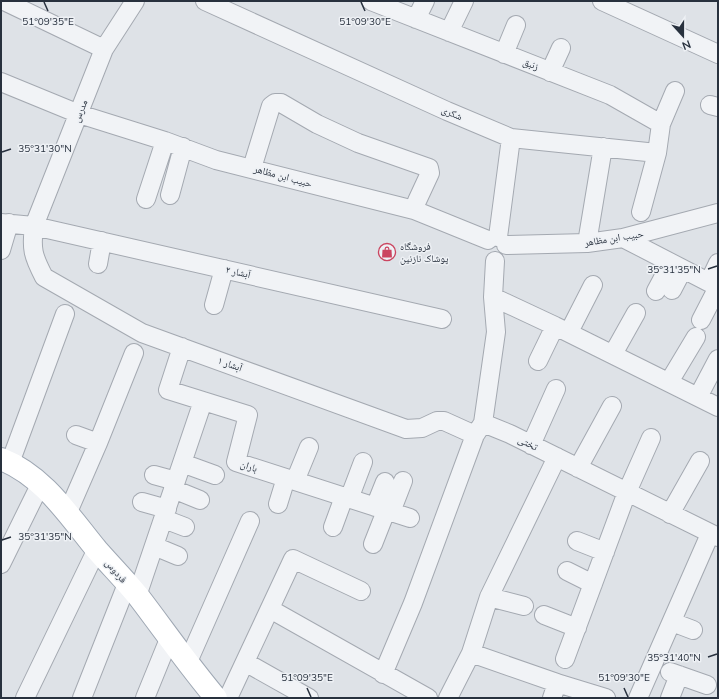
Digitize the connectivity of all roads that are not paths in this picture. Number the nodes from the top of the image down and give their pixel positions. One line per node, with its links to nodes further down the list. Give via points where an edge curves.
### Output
1 (4, 1): 12 (street)
2 (135, 1): 12 (street, مدرس)
3 (205, 1): 20 (street, شکری)
4 (371, 1): 8 (street, زنبق)
5 (425, 1): 8 (street)
6 (464, 1): 10 (street)
7 (602, 1): 14 (street)
8 (416, 19): 10 (street, زنبق)
9 (516, 25): 13 (street)
10 (449, 32): 13 (street, زنبق)
11 (561, 48): 15 (street)
12 (104, 49): 18 (street, مدرس)
13 (504, 54): 15 (street, زنبق)
14 (718, 54)
15 (550, 72): 19 (street, زنبق, via 610,95)
16 (1, 82): 18 (street, حبیب ابن مظاهر)
17 (675, 90): 19 (street)
18 (79, 114): 21 (street, حبیب ابن مظاهر); 32 (street, مدرس)
19 (661, 124): 24 (street)
20 (511, 138): 23 (street, شکری); 35 (street)
21 (165, 141): 22 (street, حبیب ابن مظاهر); 27 (street)
22 (183, 147): 25 (street, حبیب ابن مظاهر, via 216,160); 26 (street)
23 (603, 147): 24 (street, شکری); 36 (street)
24 (657, 153): 29 (street)
25 (252, 168): 28 (street, via 271,106 281,103 317,124 358,143 425,165 430,173); 35 (street, حبیب ابن مظاهر, via 414,210)
26 (170, 195)
27 (146, 199)
28 (417, 201)
29 (641, 212)
30 (718, 213): 33 (street, حبیب ابن مظاهر)
31 (5, 223): 32 (street, آبشار ۲); 37 (street)
32 (34, 226): 34 (street, آبشار ۲); 53 (street, آبشار ۱, via 32,245 36,262 44,277 142,333)
33 (623, 238): 36 (street, حبیب ابن مظاهر); 40 (street)
34 (102, 241): 39 (street); 41 (street, آبشار ۲)
35 (497, 241): 36 (street, حبیب ابن مظاهر); 45 (street, via 483,247 487,258 495,261)
36 (587, 243)
37 (1, 250)
38 (718, 263): 43 (street)
39 (98, 264)
40 (677, 266): 43 (street); 44 (street)
41 (224, 269): 46 (street); 49 (street, آبشار ۲)
42 (593, 285): 51 (street)
43 (715, 285): 50 (street)
44 (664, 291)
45 (493, 296): 51 (street); 64 (street, via 496,332)
46 (214, 305)
47 (636, 313): 55 (street)
48 (65, 314): 71 (street)
49 (442, 319)
50 (701, 320)
51 (562, 329): 55 (street); 57 (street)
52 (696, 337): 58 (street)
53 (182, 347): 61 (street, باران, via 168,390); 64 (street, آبشار ۱, via 406,428 422,428 437,421 444,421)
54 (134, 353): 67 (street)
55 (613, 354): 58 (street)
56 (718, 359): 60 (street)
57 (538, 361)
58 (669, 382): 60 (street)
59 (556, 389): 68 (street)
60 (698, 397): 63 (street)
61 (203, 400): 74 (street); 78 (street, باران, via 248,415 236,462)
62 (612, 406): 75 (street)
63 (718, 407)
64 (479, 429): 68 (street, تختی); 120 (street, via 413,603)
65 (76, 435): 67 (street)
66 (651, 438): 83 (street)
67 (98, 443): 89 (street)
68 (531, 445): 70 (street, تختی)
69 (309, 447): 78 (street)
70 (557, 457): 75 (street, تختی); 108 (street)
71 (5, 461): 81 (main road, فردوس)
72 (700, 461): 91 (street)
73 (363, 462): 84 (street)
74 (182, 463): 77 (street); 82 (street)
75 (578, 468): 83 (street, تختی)
76 (154, 475): 82 (street)
77 (215, 475)
78 (291, 480): 84 (street, باران); 87 (street)
79 (403, 481): 88 (street)
80 (385, 482): 88 (street)
81 (41, 483): 89 (main road, فردوس); 103 (street)
82 (175, 485): 85 (street); 90 (street)
83 (627, 492): 91 (street, تختی); 101 (street)
84 (346, 498): 88 (street, باران); 95 (street)
85 (200, 500)
86 (142, 502): 90 (street)
87 (278, 504)
88 (384, 510): 92 (street, باران); 98 (street)
89 (68, 512): 100 (main road, فردوس)
90 (165, 514): 94 (street); 99 (street)
91 (670, 514): 96 (street, تختی)
92 (410, 518)
93 (250, 520): 119 (street)
94 (185, 526)
95 (333, 527)
96 (715, 534): 112 (street)
97 (577, 540): 101 (street)
98 (372, 544)
99 (154, 546): 102 (street); 106 (street)
100 (97, 549): 106 (main road, فردوس); 123 (street)
101 (605, 552): 105 (street)
102 (178, 556)
103 (1, 564)
104 (567, 571): 105 (street)
105 (593, 584): 113 (street)
106 (132, 590): 115 (main road, فردوس); 124 (street)
107 (361, 591): 110 (street, via 293,559)
108 (489, 597): 109 (street); 116 (street)
109 (524, 606)
110 (270, 609): 118 (street); 120 (street)
111 (544, 615): 113 (street)
112 (672, 622): 114 (street); 132 (street)
113 (577, 628): 117 (street)
114 (693, 630)
115 (169, 639): 119 (main road, فردوس); 125 (street)
116 (471, 652): 122 (street); 130 (street)
117 (565, 659)
118 (245, 662): 127 (street); 128 (street)
119 (187, 664): 126 (main road, فردوس)
120 (383, 674): 129 (street)
121 (707, 685): 133 (street, via 674,674)
122 (554, 691): 131 (street)
123 (25, 698)
124 (82, 698)
125 (145, 698)
126 (216, 698)
127 (228, 698)
128 (309, 698)
129 (428, 698)
130 (448, 698)
131 (606, 698)
132 (638, 698)
133 (670, 698)

